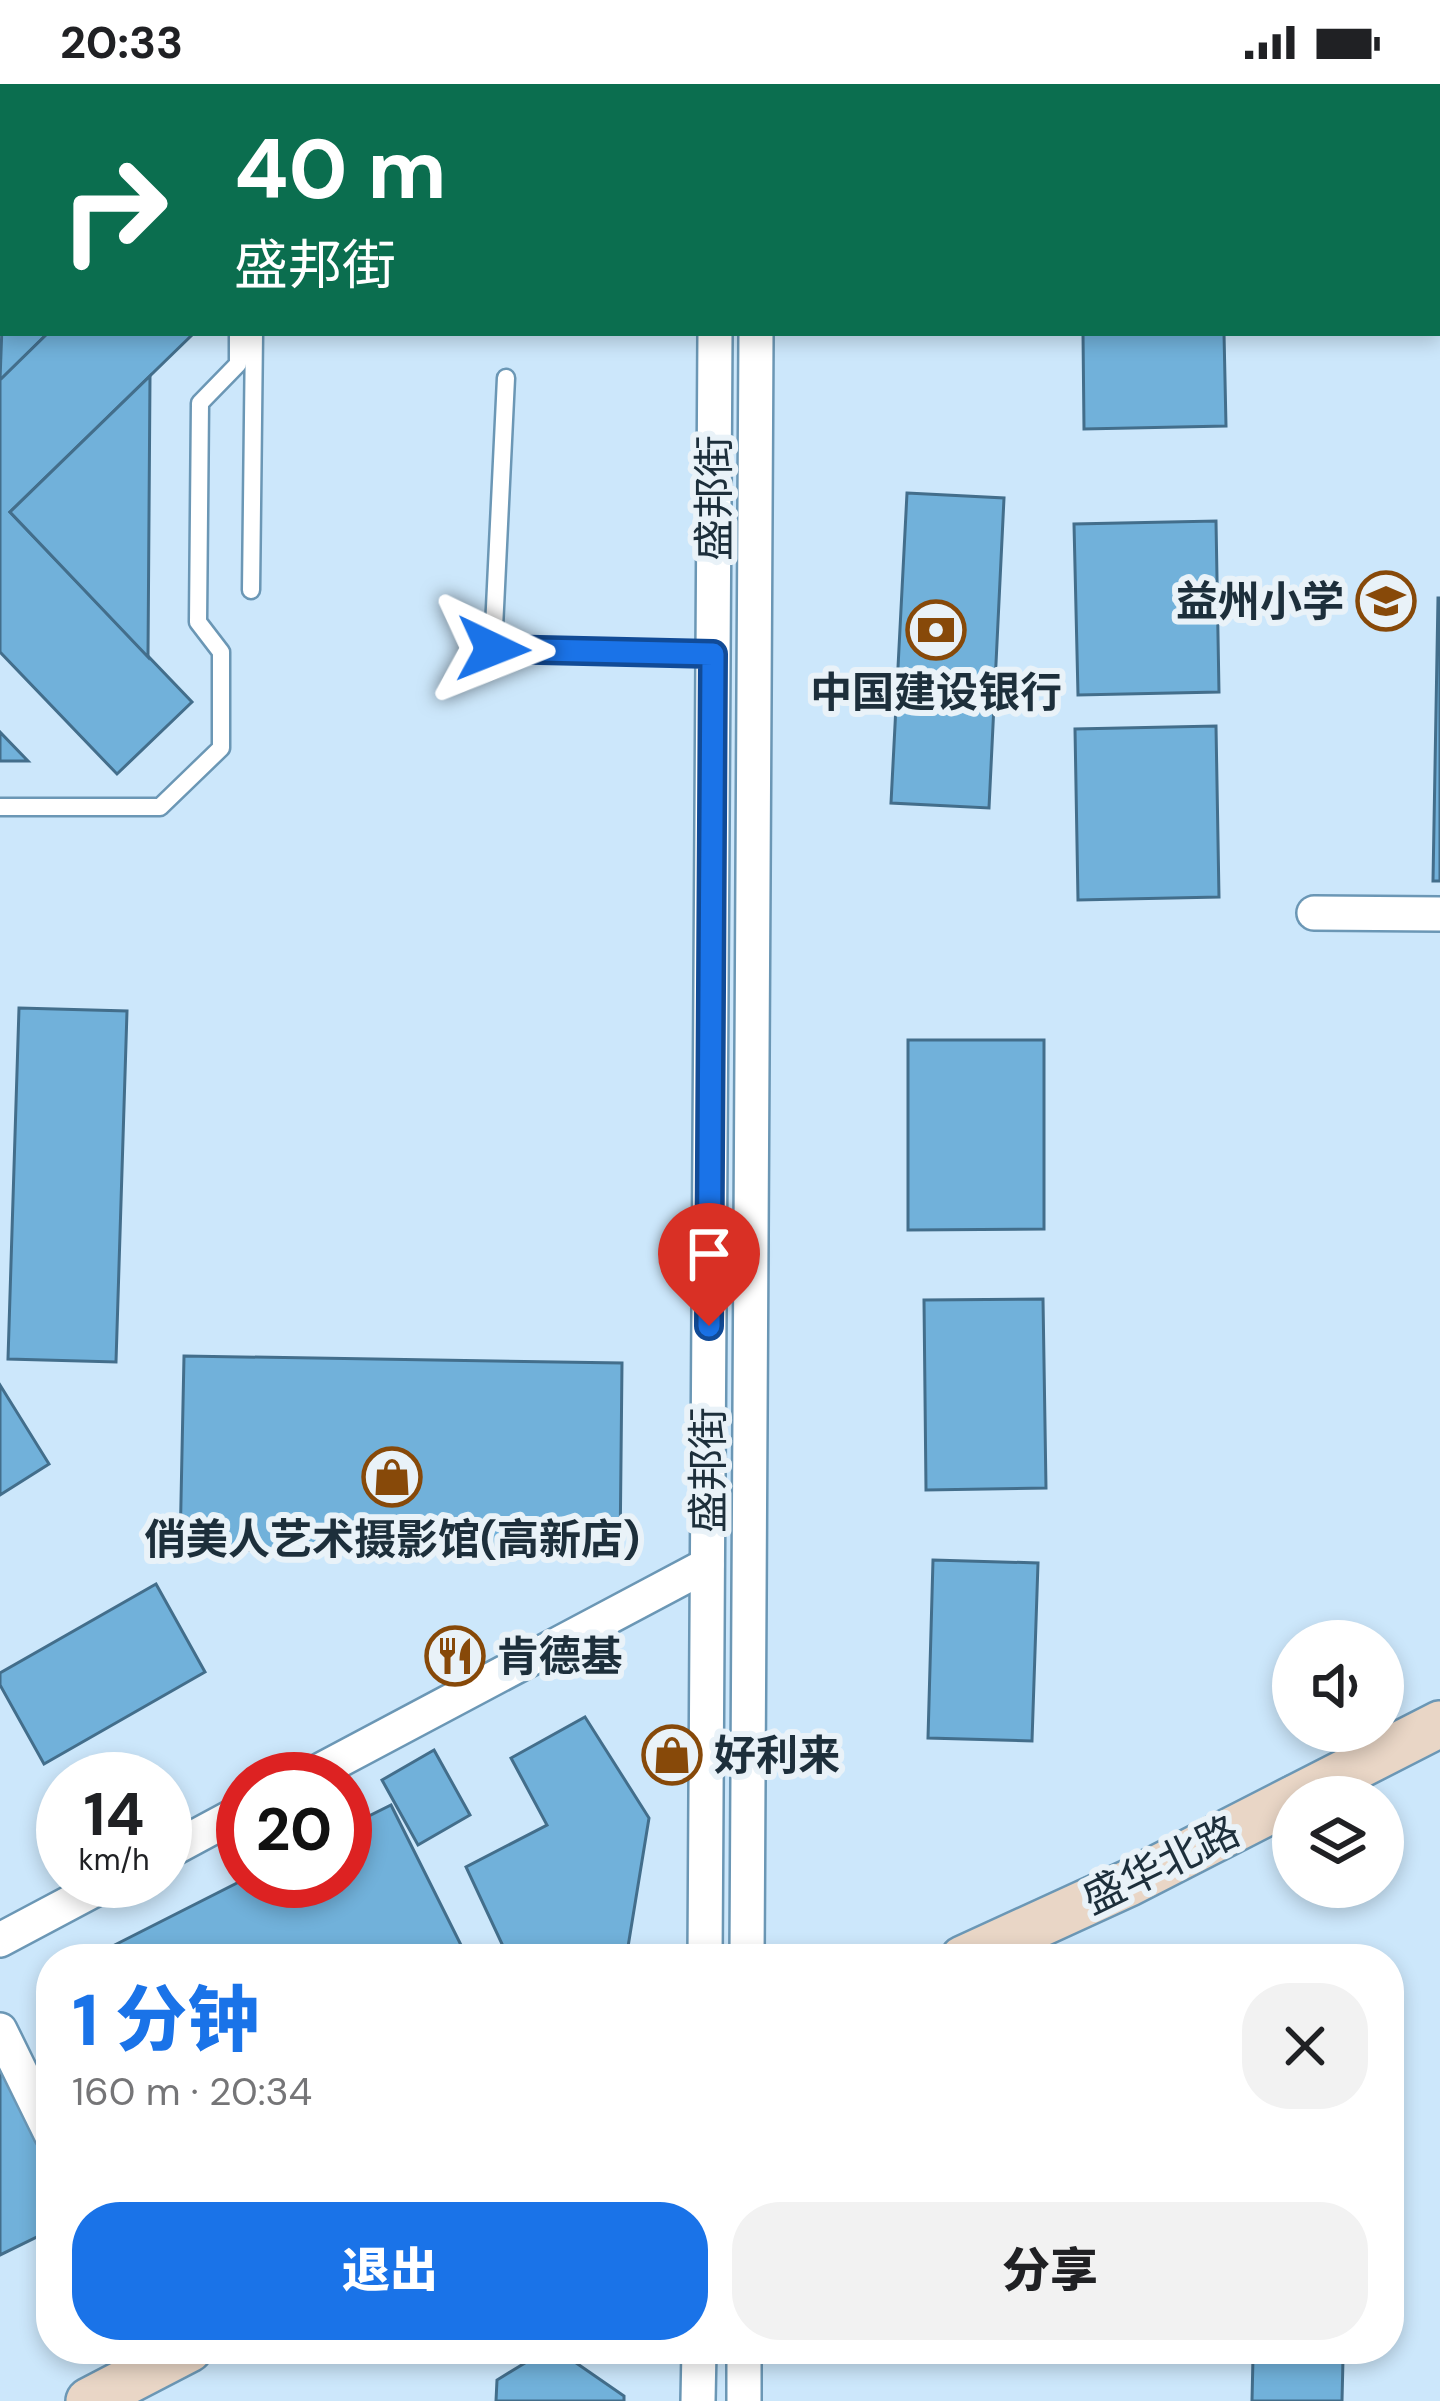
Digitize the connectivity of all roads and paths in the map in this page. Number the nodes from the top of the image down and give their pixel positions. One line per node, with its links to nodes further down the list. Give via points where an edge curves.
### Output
1 (238, 336): 8 (lane, via 238,364 200,403 198,622 221,652 221,748 160,807)
2 (254, 336): 6 (lane)
3 (716, 336): 7 (street, 盛邦街)
4 (756, 336): 19 (street, 盛邦街)
5 (506, 378): 7 (lane, via 493,649)
6 (251, 590)
7 (713, 654): 11 (street, 盛邦街)
8 (0, 807)
9 (1314, 913): 10 (street)
10 (1440, 914)
11 (707, 1565): 13 (street); 18 (street, 盛邦街)
12 (1440, 1724): 14 (street, 盛华北路)
13 (355, 1752)
14 (1338, 1776)
15 (1272, 1810): 20 (street, 盛华北路)
16 (60, 1908): 17 (street)
17 (0, 1940)
18 (705, 1944)
19 (747, 1944)
20 (995, 1944)
21 (0, 2030): 22 (street)
22 (36, 2103)
23 (153, 2364): 26 (street)
24 (699, 2364): 27 (street)
25 (745, 2364): 28 (street)
26 (89, 2401)
27 (698, 2401)
28 (744, 2401)

